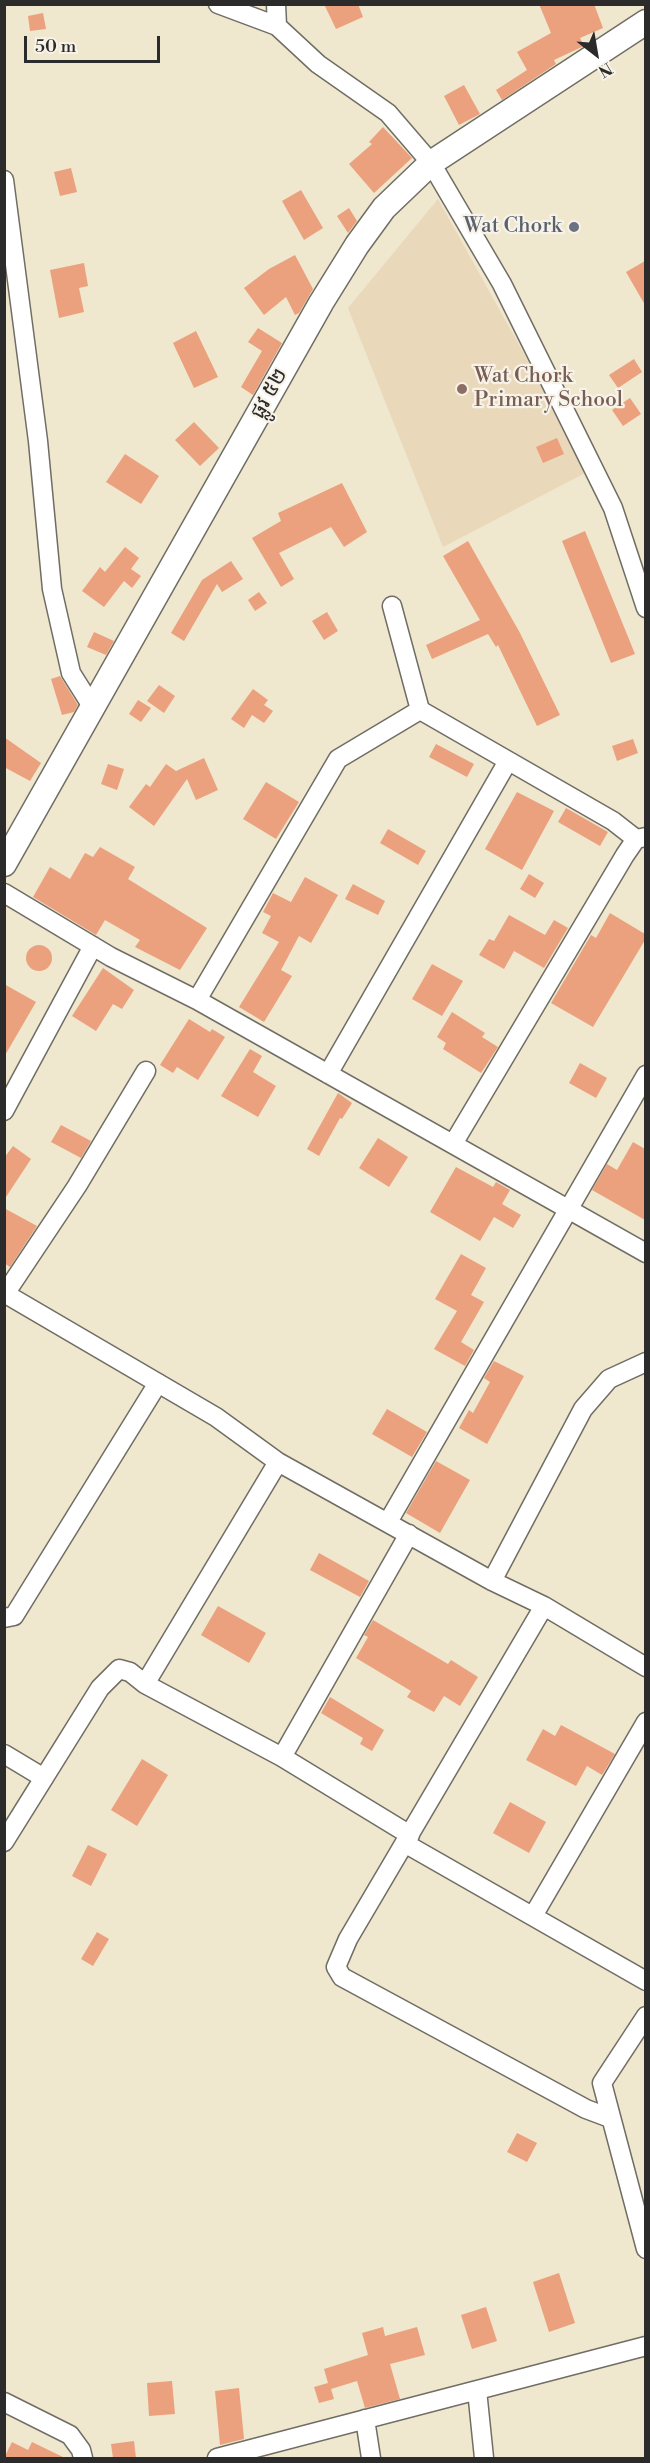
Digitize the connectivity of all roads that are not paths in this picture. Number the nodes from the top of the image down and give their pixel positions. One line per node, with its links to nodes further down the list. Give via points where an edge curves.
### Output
1 (218, 4): 4 (street)
2 (276, 4): 4 (street)
3 (645, 22): 5 (street, ផ្លូវ ៥២)
4 (277, 26): 5 (street, via 318,64 388,113)
5 (431, 163): 7 (street, via 502,284); 10 (street, ផ្លូវ ៥២, via 384,208 357,244)
6 (4, 180): 10 (street, via 38,441 52,589 71,673)
7 (637, 555): 9 (street)
8 (392, 606): 11 (street)
9 (645, 608)
10 (93, 708): 14 (street, ផ្លូវ ៥២)
11 (420, 710): 12 (street); 17 (street, via 338,759)
12 (508, 761): 13 (street); 19 (street)
13 (641, 838): 22 (street)
14 (4, 864)
15 (4, 893): 16 (street)
16 (93, 946): 17 (street); 21 (street)
17 (197, 1000): 19 (street)
18 (146, 1071): 25 (street, via 77,1186)
19 (328, 1074): 22 (street)
20 (645, 1075): 23 (street)
21 (4, 1111)
22 (453, 1144): 23 (street)
23 (568, 1209): 24 (street); 29 (street)
24 (645, 1253)
25 (5, 1294): 27 (street)
26 (645, 1362): 31 (street, via 609,1379 583,1409)
27 (158, 1383): 28 (street, via 216,1417); 33 (street, via 14,1616)
28 (278, 1462): 29 (street); 35 (street)
29 (388, 1522): 30 (street)
30 (409, 1534): 31 (street); 38 (street)
31 (492, 1581): 32 (street)
32 (544, 1606): 34 (street); 40 (street)
33 (4, 1618)
34 (645, 1667)
35 (145, 1684): 38 (street); 39 (street, via 130,1672 118,1669 111,1674)
36 (645, 1722): 42 (street)
37 (4, 1754): 39 (street)
38 (282, 1756): 40 (street)
39 (44, 1778): 41 (street)
40 (408, 1839): 42 (street); 45 (street, via 348,1939 336,1967 342,1977 586,2109)
41 (4, 1842)
42 (533, 1916): 43 (street)
43 (645, 1981)
44 (645, 2016): 45 (street, via 602,2083)
45 (610, 2118): 46 (street)
46 (645, 2248)
47 (645, 2346): 48 (street)
48 (477, 2390): 50 (street); 54 (street)
49 (4, 2402): 51 (street, via 70,2435)
50 (364, 2419): 52 (street); 53 (street)
51 (83, 2458)
52 (217, 2458)
53 (371, 2458)
54 (484, 2458)

